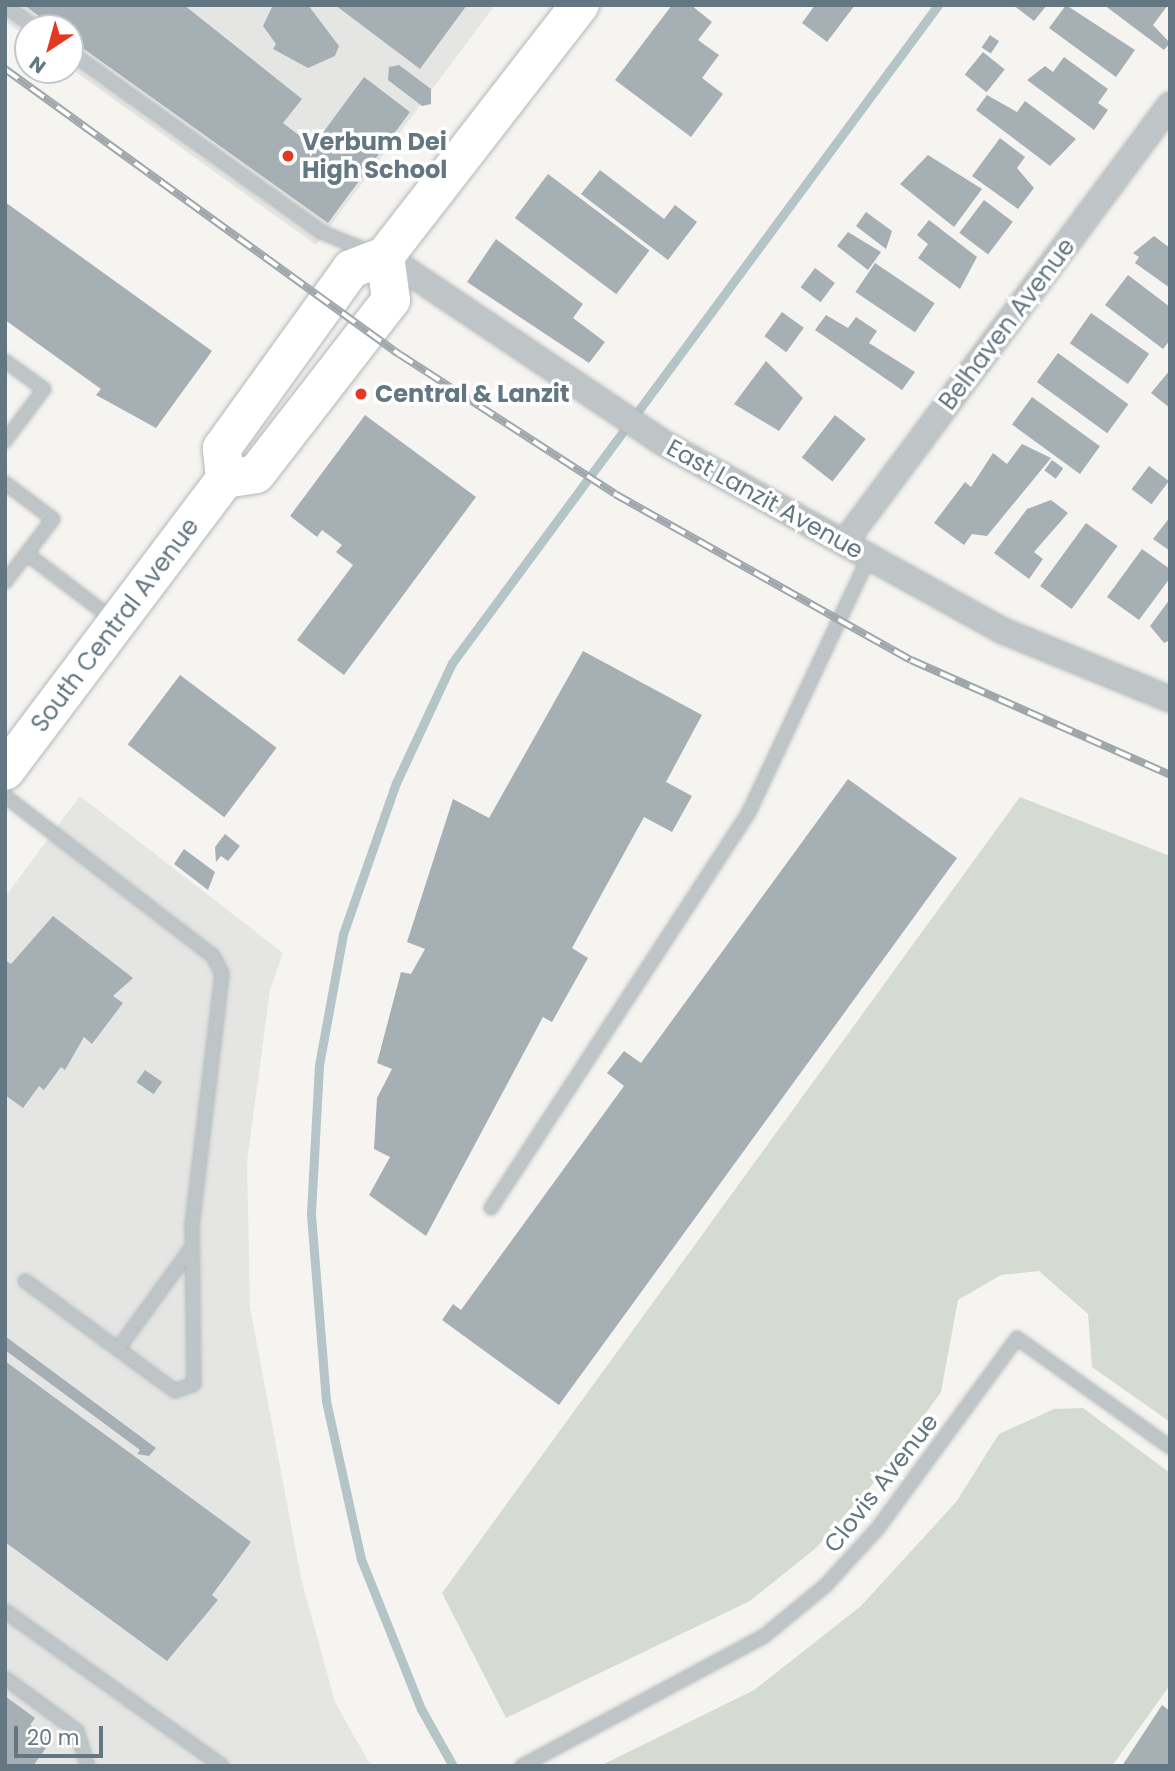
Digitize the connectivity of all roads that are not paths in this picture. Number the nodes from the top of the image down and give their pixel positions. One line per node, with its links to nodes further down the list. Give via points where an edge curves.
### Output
1 (580, 5): 4 (main road)
2 (84, 62): 4 (lane, via 321,232)
3 (1170, 105): 8 (street, Belhaven Avenue)
4 (385, 256): 8 (street, East Lanzit Avenue, via 660,441); 13 (main road, South Central Avenue, via 351,269 328,300 222,448 225,479)
5 (5, 361): 6 (lane, via 44,389)
6 (5, 441)
7 (5, 483): 9 (lane, via 53,519)
8 (844, 543): 10 (street, East Lanzit Avenue)
9 (27, 554): 11 (lane); 13 (lane)
10 (869, 557): 14 (street, East Lanzit Avenue, via 1003,631); 17 (lane, via 748,814)
11 (10, 567): 12 (lane)
12 (5, 582)
13 (117, 623): 15 (main road, South Central Avenue)
14 (1170, 699)
15 (5, 771)
16 (5, 796): 18 (lane, via 213,956 222,974)
17 (491, 1208)
18 (192, 1247): 20 (lane); 20 (lane, via 194,1384 175,1391)
19 (25, 1282): 20 (lane)
20 (118, 1349)
21 (1170, 1447): 26 (lane, Clovis Avenue, via 1017,1338 878,1528 826,1585 730,1657)
22 (5, 1611): 25 (lane)
23 (5, 1678): 24 (lane, via 77,1731)
24 (88, 1766)
25 (222, 1766)
26 (522, 1766)

